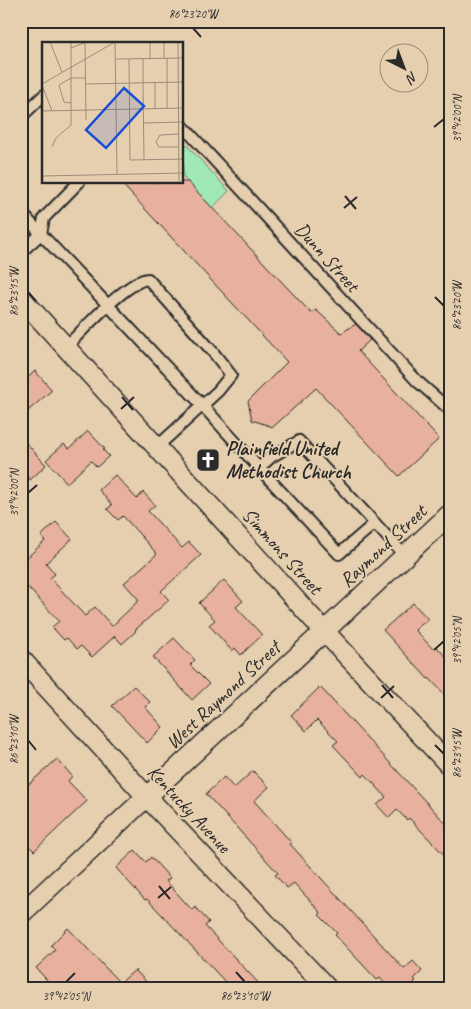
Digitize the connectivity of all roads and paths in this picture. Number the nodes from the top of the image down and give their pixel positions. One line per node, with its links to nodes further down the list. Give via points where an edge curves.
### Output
1 (42, 98): 2 (lane)
2 (21, 117)
3 (184, 127): 12 (lane, Dunn Street, via 417,381)
4 (77, 184): 6 (lane, via 44,218)
5 (21, 212): 6 (lane)
6 (41, 234): 7 (lane); 9 (lane)
7 (21, 252)
8 (21, 298): 10 (street, Simmons Street)
9 (108, 307): 10 (lane); 11 (lane); 11 (lane, via 128,288 148,279 231,375)
10 (66, 347): 13 (street, Simmons Street)
11 (203, 406): 13 (lane); 14 (lane)
12 (450, 410)
13 (158, 446): 18 (street, Simmons Street)
14 (258, 468): 16 (lane, via 299,441); 16 (lane, via 338,554)
15 (450, 514): 17 (street, Raymond Street)
16 (375, 523): 17 (lane)
17 (405, 556): 18 (street, Raymond Street)
18 (324, 631): 20 (street, Simmons Street); 21 (street, West Raymond Street)
19 (21, 659): 21 (street, Kentucky Avenue)
20 (450, 766)
21 (147, 797): 22 (street, West Raymond Street); 23 (street, Kentucky Avenue)
22 (21, 914)
23 (327, 988)

